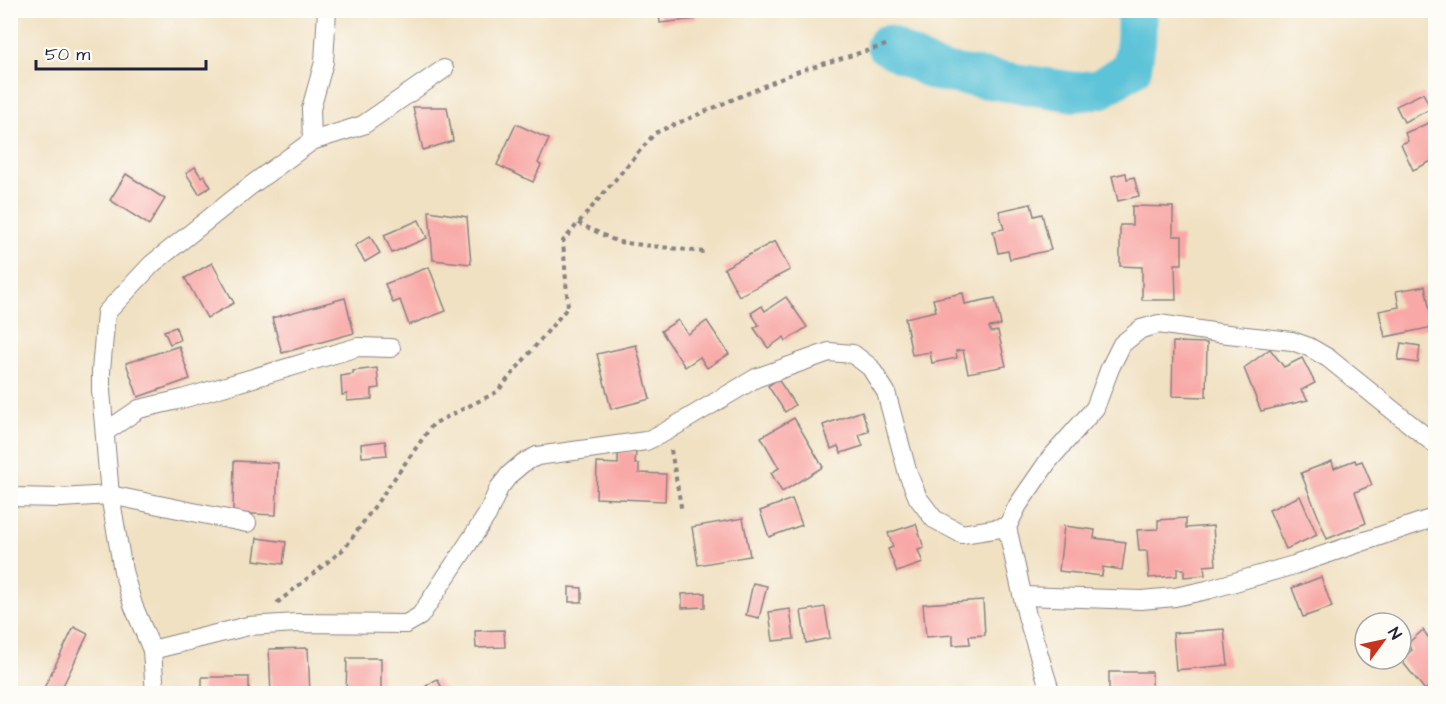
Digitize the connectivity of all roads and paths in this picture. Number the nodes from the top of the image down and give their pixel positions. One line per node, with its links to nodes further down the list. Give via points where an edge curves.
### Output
1 (327, 10): 4 (street, via 324,62 311,109)
2 (886, 45): 5 (path, via 799,71 655,133)
3 (444, 69): 4 (street, via 363,124)
4 (312, 141): 8 (street, via 152,264 106,313 101,371)
5 (578, 223): 6 (path, via 618,242); 18 (path, via 563,241 568,307 497,392 433,424 345,548)
6 (705, 252)
7 (391, 348): 8 (street, via 358,348 138,409)
8 (105, 432): 11 (street)
9 (665, 432): 13 (path); 16 (street, via 756,378 829,352 853,354 870,367 886,392 908,474 918,498 934,519 962,534); 19 (street, via 646,441 537,456 523,463 499,488 488,515 420,616 406,624 297,622 248,626)
10 (1436, 445): 16 (street, via 1309,347 1292,341 1159,324 1141,329 1122,344 1095,408 1049,460)
11 (110, 495): 12 (street); 15 (street); 19 (street, via 123,571)
12 (10, 498)
13 (682, 512)
14 (1436, 517): 17 (street, via 1294,565 1176,597 1141,600)
15 (247, 523)
16 (1007, 528): 17 (street)
17 (1023, 596): 21 (street)
18 (274, 605)
19 (152, 650): 20 (street)
20 (154, 693)
21 (1051, 693)

